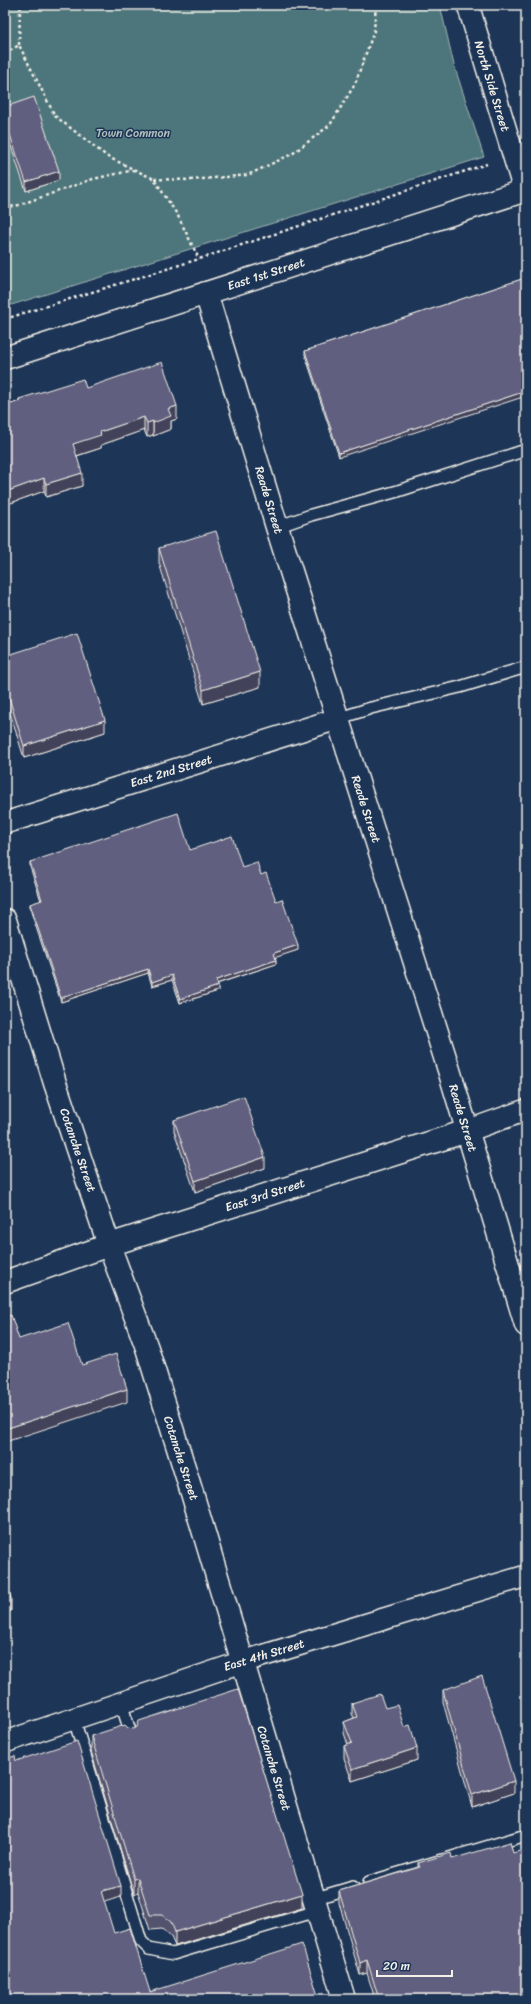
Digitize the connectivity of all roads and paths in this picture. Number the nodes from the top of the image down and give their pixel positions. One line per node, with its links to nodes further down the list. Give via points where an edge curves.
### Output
1 (22, 5): 4 (path)
2 (376, 5): 8 (path, via 374,31 355,84 325,129 292,154 248,176 191,180)
3 (468, 5): 9 (street, North Side Street)
4 (19, 45): 5 (path); 7 (path, via 55,116 108,157)
5 (5, 54)
6 (487, 164): 11 (path)
7 (134, 170): 8 (path); 10 (path, via 93,179 19,206)
8 (154, 179): 11 (path, via 178,216)
9 (525, 190): 12 (street, East 1st Street)
10 (5, 208)
11 (199, 259): 13 (path)
12 (206, 293): 14 (street, East 1st Street); 16 (street, Reade Street)
13 (5, 319)
14 (5, 358)
15 (526, 450): 16 (lane)
16 (277, 527): 18 (street, Reade Street)
17 (526, 667): 18 (lane)
18 (337, 719): 19 (street, East 2nd Street); 22 (street, Reade Street)
19 (5, 823)
20 (5, 920): 23 (street, Cotanche Street, via 55,1083)
21 (526, 1110): 22 (street, East 3rd Street)
22 (467, 1131): 23 (street, East 3rd Street); 25 (street, Reade Street)
23 (109, 1245): 24 (street, East 3rd Street); 27 (street, Cotanche Street, via 147,1348)
24 (5, 1282)
25 (526, 1324)
26 (526, 1576): 27 (street, East 4th Street)
27 (242, 1662): 28 (street, East 4th Street); 33 (street, Cotanche Street, via 298,1872)
28 (121, 1703): 29 (street, East 4th Street); 30 (lane)
29 (74, 1719): 31 (street, East 4th Street); 33 (lane, via 140,1941 148,1949 173,1954)
30 (132, 1737)
31 (5, 1742)
32 (526, 1835): 33 (lane)
33 (315, 1905): 34 (street, Cotanche Street)
34 (344, 1999)

